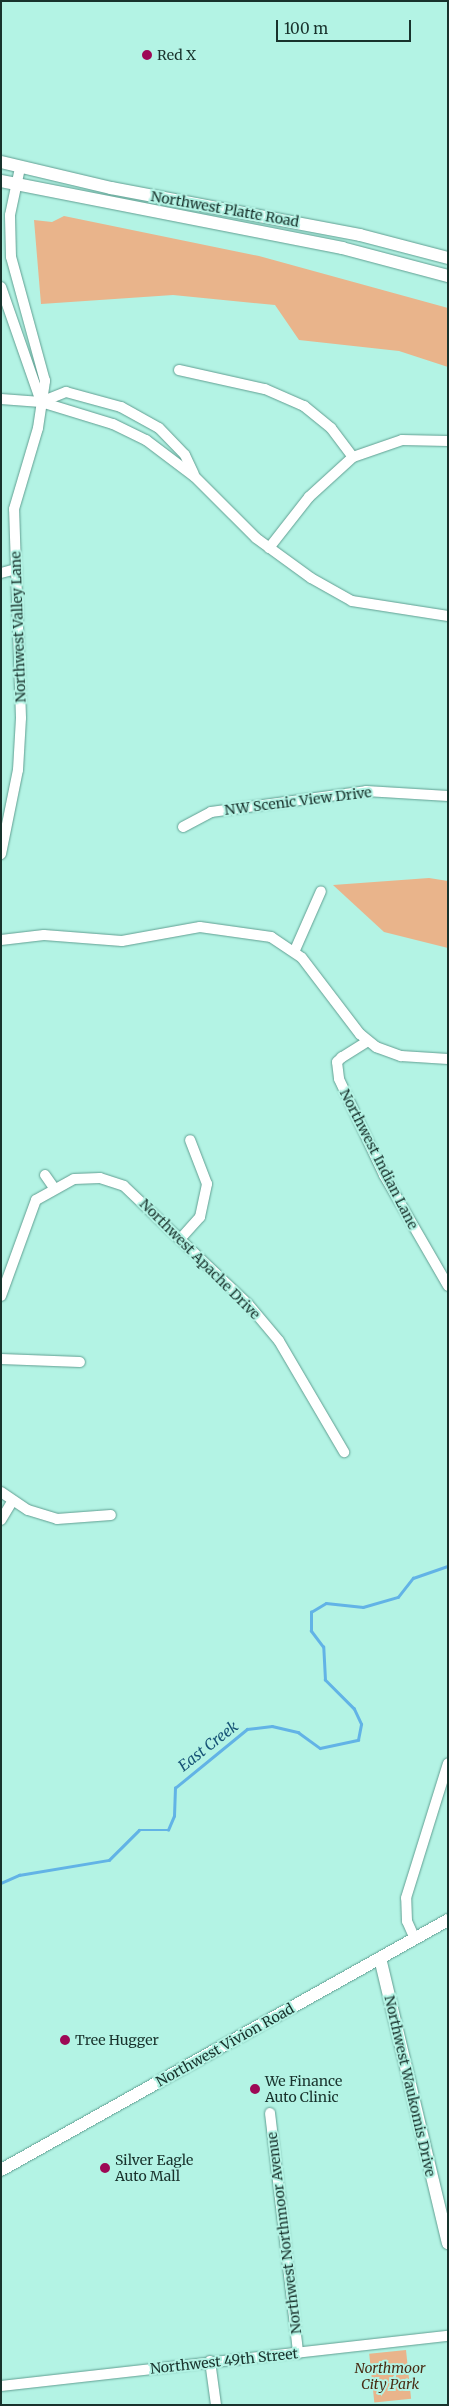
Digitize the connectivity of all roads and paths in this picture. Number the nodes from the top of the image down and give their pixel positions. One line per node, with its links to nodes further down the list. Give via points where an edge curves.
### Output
1 (2, 167): 2 (main road, Northwest Platte Road)
2 (20, 168): 4 (street, Northwest Valley Lane); 5 (main road, Northwest Platte Road, via 360,235)
3 (1, 182): 4 (main road, Northwest Platte Road)
4 (18, 186): 6 (main road, Northwest Platte Road, via 342,248); 10 (street, Northwest Valley Lane, via 10,215 10,249 45,381)
5 (448, 258)
6 (448, 276)
7 (1, 287): 10 (street, Northwest Valley Lane)
8 (179, 370): 12 (street, via 265,389 304,406 331,428)
9 (1, 399): 10 (street)
10 (42, 402): 13 (street, via 113,424 146,440); 13 (street, via 66,392 121,407 159,428 186,455); 15 (street, Northwest Valley Lane, via 38,428 15,498)
11 (448, 441): 12 (street, via 402,440)
12 (353, 457): 14 (street, via 309,497)
13 (196, 478): 14 (street, via 239,524)
14 (269, 548): 17 (street, via 352,601)
15 (16, 569): 16 (street); 20 (street, Northwest Valley Lane, via 22,718 18,770)
16 (1, 573)
17 (448, 616)
18 (448, 796): 19 (street, NW Scenic View Drive, via 366,791 211,812)
19 (183, 827)
20 (1, 854)
21 (321, 891): 23 (street)
22 (1, 940): 23 (street, via 44,935 122,941 200,927 270,937)
23 (295, 950): 24 (street)
24 (368, 1042): 25 (street, via 390,1054); 30 (street, Northwest Indian Lane, via 337,1062 339,1078 384,1174)
25 (448, 1059)
26 (190, 1140): 29 (street, via 207,1184 200,1217)
27 (45, 1175): 28 (street)
28 (54, 1188): 29 (street, Northwest Apache Drive, via 86,1178 118,1184); 31 (street, Northwest Apache Drive, via 36,1200 28,1215)
29 (182, 1237): 34 (street, Northwest Apache Drive, via 278,1341)
30 (448, 1286)
31 (1, 1296)
32 (1, 1359): 33 (street)
33 (80, 1362)
34 (344, 1452)
35 (1, 1492): 36 (street)
36 (12, 1502): 37 (street, via 57,1518); 38 (street)
37 (111, 1515)
38 (1, 1520)
39 (448, 1763): 41 (street, via 406,1898 407,1921)
40 (448, 1920): 41 (main road, Northwest Vivion Road)
41 (415, 1938): 42 (main road, Northwest Vivion Road)
42 (380, 1958): 44 (main road, Northwest Vivion Road); 45 (main road, Northwest Waukomis Drive)
43 (270, 2113): 47 (street, Northwest Northmoor Avenue)
44 (1, 2170)
45 (448, 2243)
46 (448, 2336): 47 (street, Northwest 49th Street)
47 (298, 2353): 48 (street, Northwest 49th Street)
48 (210, 2361): 49 (street, Northwest 49th Street); 50 (street)
49 (1, 2386)
50 (216, 2405)

